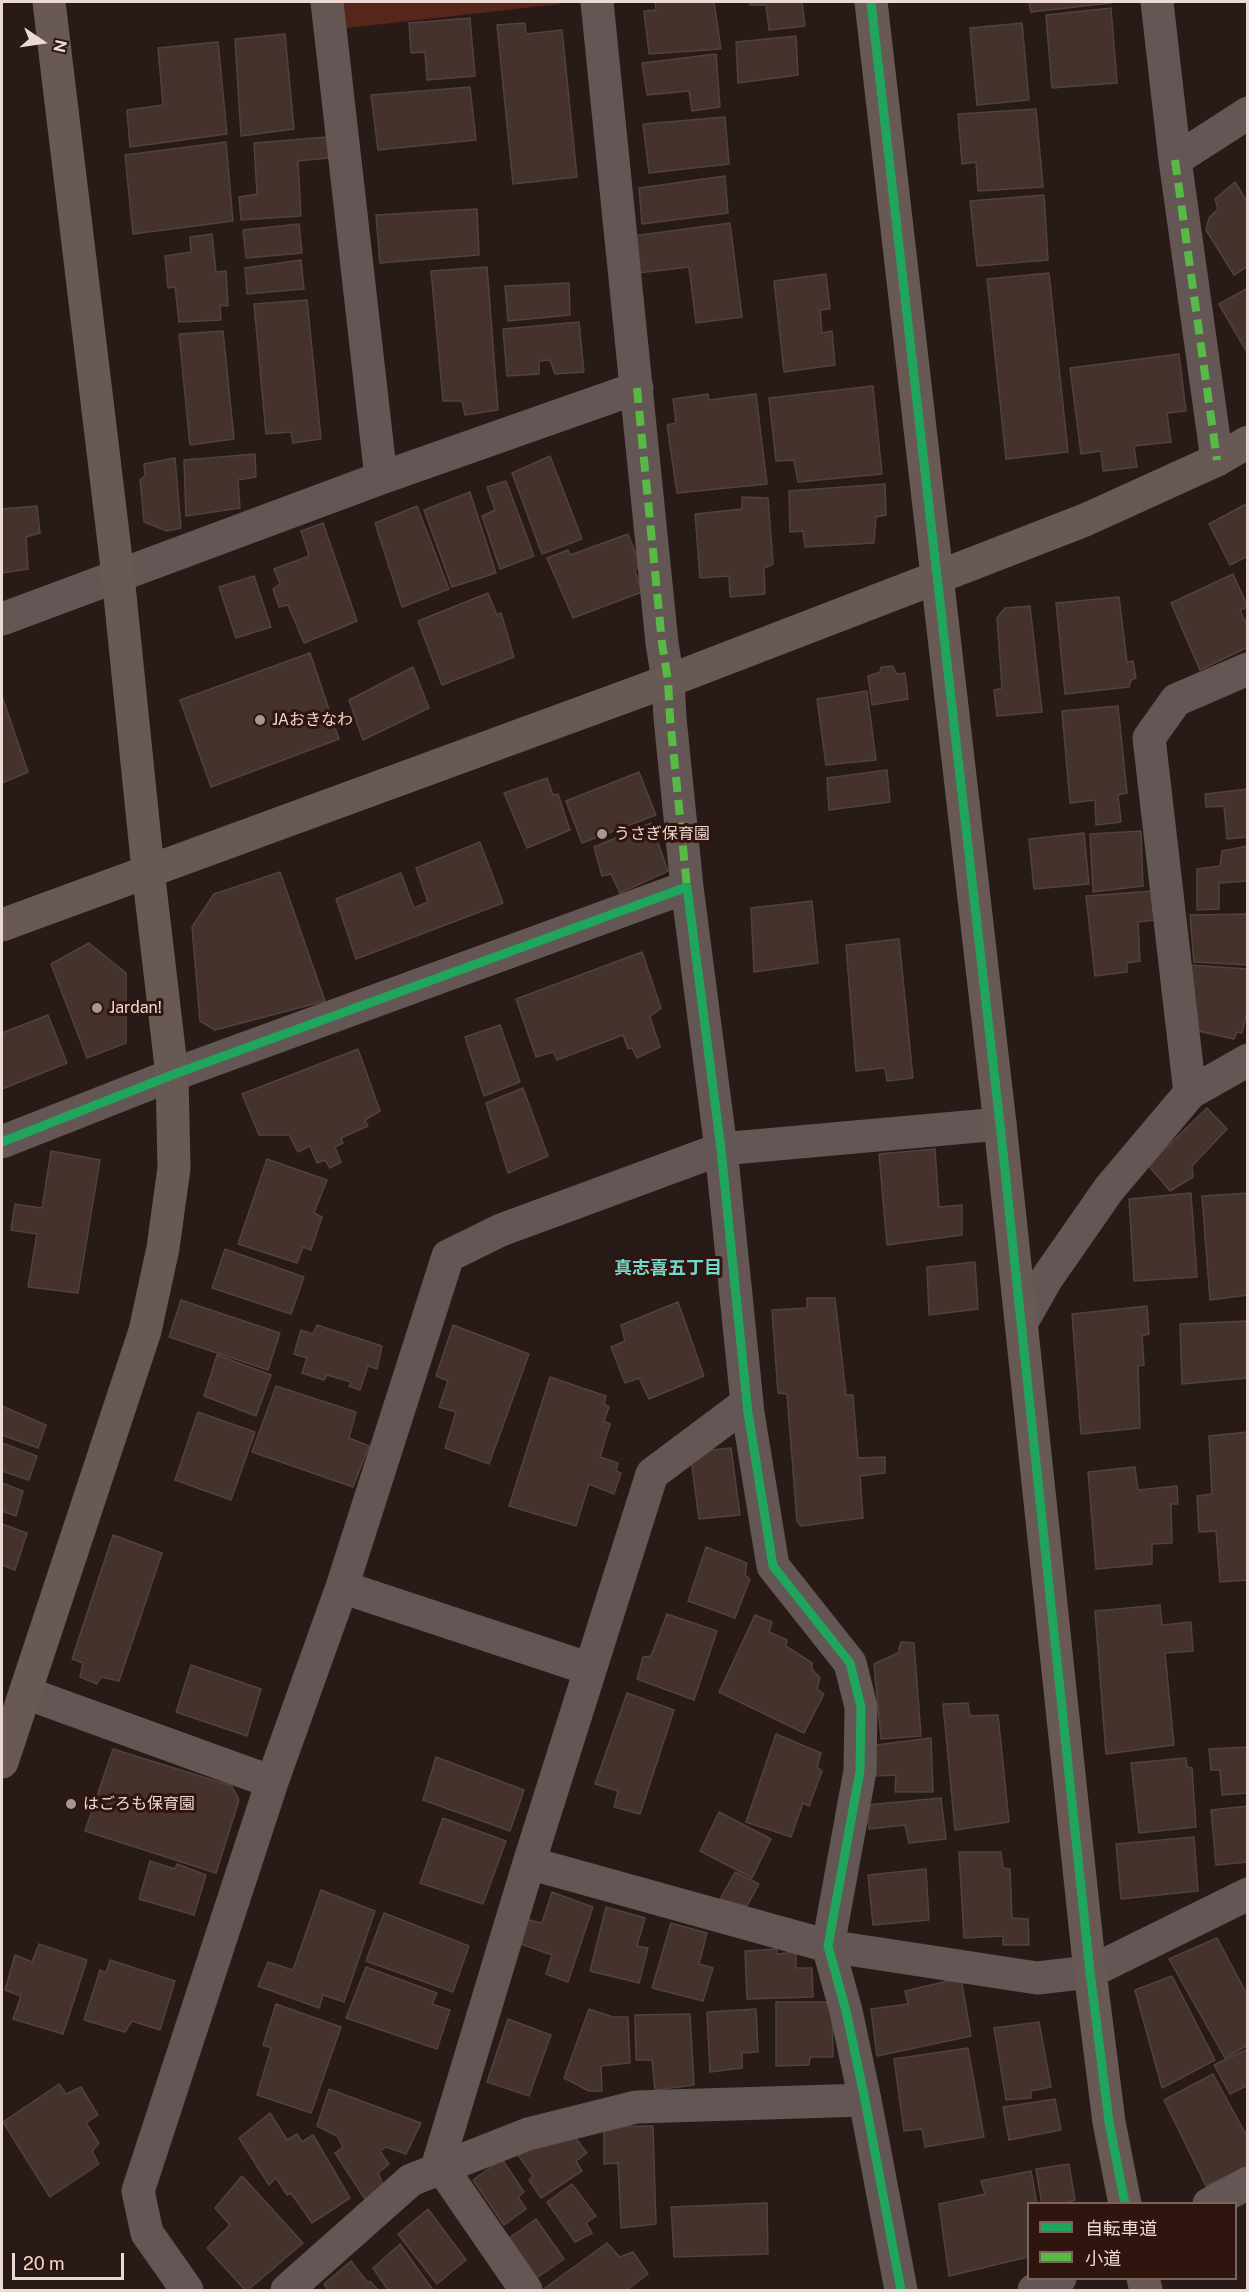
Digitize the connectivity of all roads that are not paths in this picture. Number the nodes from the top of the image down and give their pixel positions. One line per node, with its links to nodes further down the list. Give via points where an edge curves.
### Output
1 (49, 2): 12 (street)
2 (327, 2): 11 (street)
3 (597, 2): 8 (street)
4 (871, 2): 13 (street)
5 (1157, 2): 7 (street)
6 (1248, 113): 7 (street)
7 (1175, 160): 10 (street)
8 (637, 388): 11 (street); 16 (street)
9 (1248, 442): 10 (street)
10 (1217, 460): 13 (street, via 1085,520)
11 (381, 478): 12 (street)
12 (118, 576): 14 (street); 17 (street)
13 (938, 577): 16 (street); 23 (street)
14 (2, 619)
15 (1248, 669): 22 (street, via 1176,700 1149,738)
16 (668, 681): 17 (street); 18 (street)
17 (148, 870): 19 (street); 21 (street)
18 (687, 887): 21 (street); 25 (street)
19 (2, 925)
20 (1248, 1060): 22 (street)
21 (172, 1075): 24 (street); 30 (street, via 174,1168 164,1248 146,1331)
22 (1190, 1094): 26 (street, via 1109,1189 1047,1278)
23 (1000, 1124): 25 (street); 26 (street)
24 (2, 1142)
25 (721, 1149): 27 (street); 28 (street, via 501,1230 448,1256)
26 (1022, 1322): 36 (street)
27 (747, 1403): 29 (street, via 652,1474); 35 (street, via 773,1566 850,1663 861,1707 860,1771)
28 (342, 1587): 29 (street); 32 (street)
29 (590, 1669): 33 (street)
30 (26, 1693): 31 (street); 32 (street)
31 (2, 1762)
32 (272, 1782): 43 (street, via 138,2191 147,2233)
33 (529, 1863): 35 (street); 38 (street)
34 (1248, 1894): 36 (street)
35 (828, 1946): 36 (street, via 1037,1978); 37 (street)
36 (1090, 1972): 40 (street, via 1109,2122)
37 (865, 2100): 38 (street, via 636,2107 528,2134); 46 (street)
38 (439, 2169): 44 (street, via 411,2180); 45 (street)
39 (1248, 2183): 41 (street)
40 (1125, 2202)
41 (1213, 2202)
42 (1056, 2280): 47 (street)
43 (187, 2290)
44 (287, 2290)
45 (526, 2290)
46 (901, 2290)
47 (1034, 2290)

